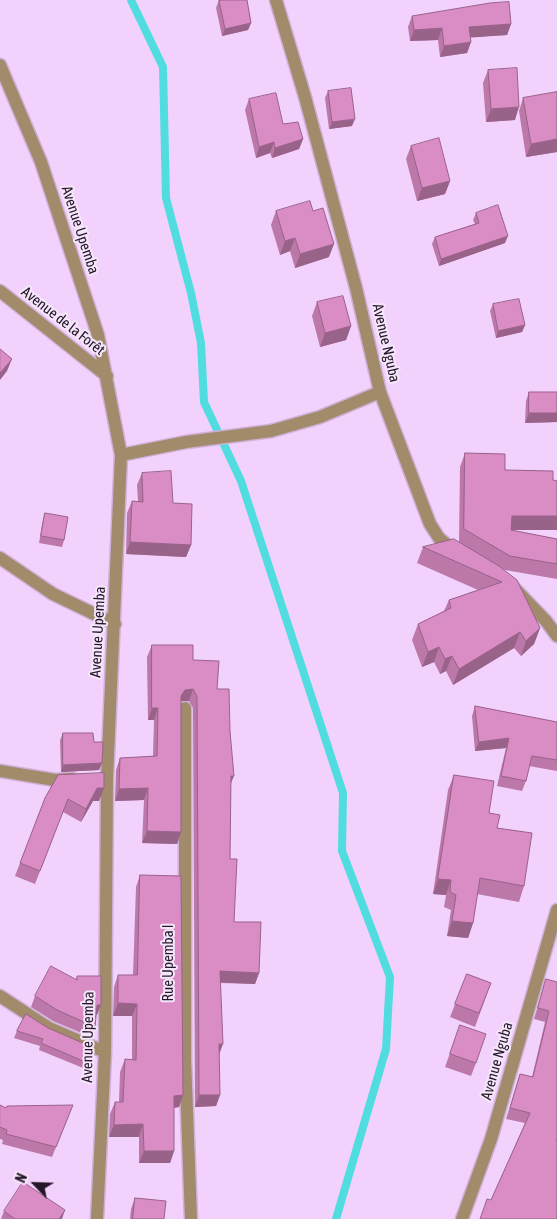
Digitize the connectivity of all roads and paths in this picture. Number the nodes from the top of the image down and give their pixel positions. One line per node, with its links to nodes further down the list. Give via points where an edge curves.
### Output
1 (276, 0): 5 (street, Avenue Nguba, via 356,288)
2 (0, 65): 4 (street, Avenue Upemba, via 40,162 98,334)
3 (0, 291): 4 (street, Avenue de la Forêt)
4 (107, 376): 6 (street, Avenue Upemba)
5 (380, 392): 6 (street, via 320,417 271,431 186,442); 8 (street, Avenue Nguba, via 430,524 439,538)
6 (121, 455): 10 (street, Avenue Upemba)
7 (0, 558): 10 (street, via 53,594)
8 (468, 559)
9 (504, 580): 11 (street, via 522,594)
10 (115, 624): 14 (street, Avenue Upemba)
11 (557, 636)
12 (185, 708): 19 (street, Rue Upemba I, via 184,1059)
13 (0, 771): 14 (street, via 55,780)
14 (107, 778): 17 (street, Avenue Upemba)
15 (557, 910): 20 (street, Avenue Nguba, via 491,1139)
16 (0, 996): 17 (street, via 49,1028)
17 (105, 1052): 18 (street, Avenue Upemba)
18 (96, 1219)
19 (191, 1219)
20 (462, 1219)

